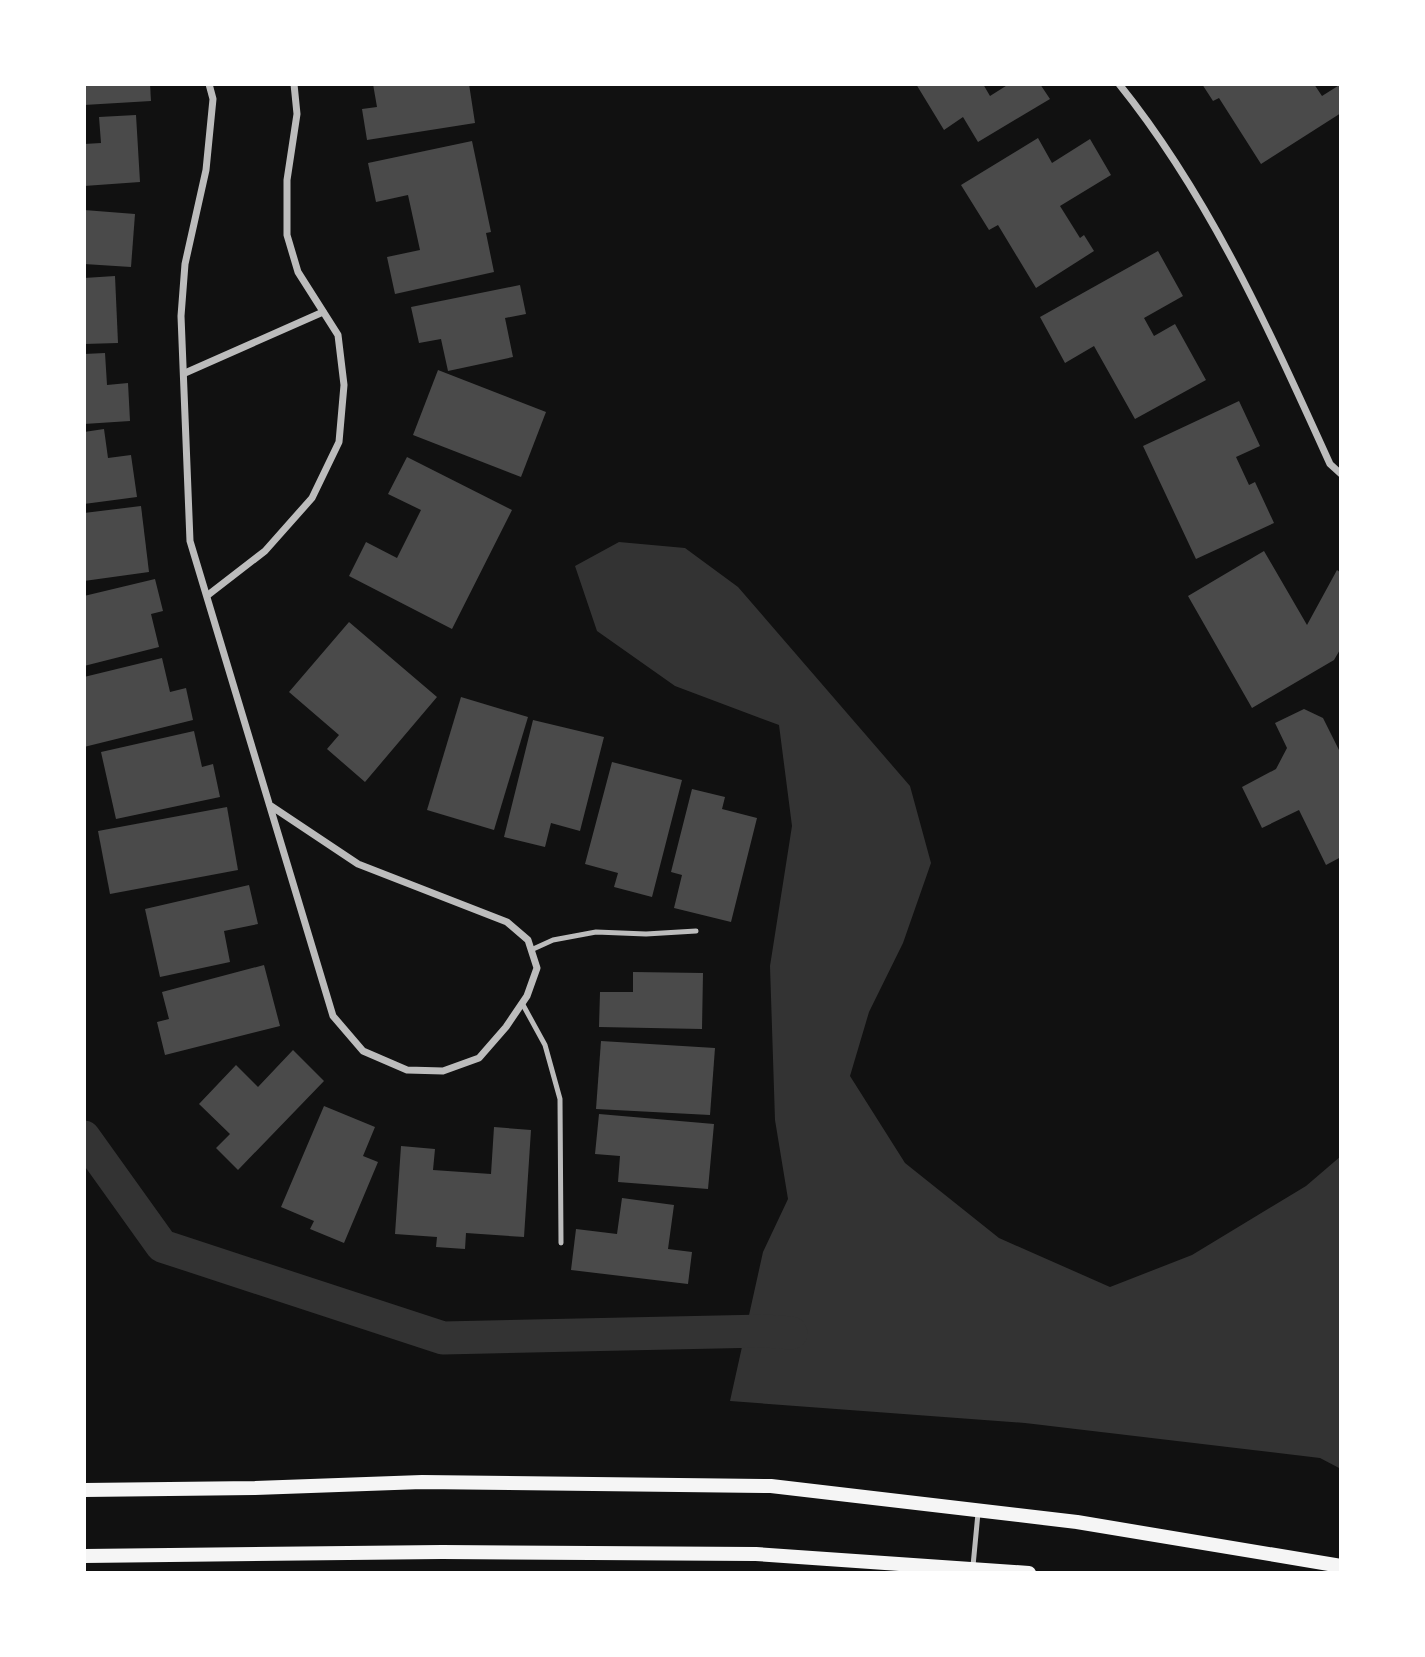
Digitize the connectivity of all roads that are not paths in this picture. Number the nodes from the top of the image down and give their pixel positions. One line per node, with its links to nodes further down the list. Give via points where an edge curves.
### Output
1 (209, 84): 5 (street, via 213,99 206,170 186,264 181,316)
2 (295, 84): 4 (street, via 297,114 288,180 287,235 298,272)
3 (1119, 84): 6 (street, via 1150,122 1210,220 1273,339 1329,464)
4 (323, 312): 5 (street); 7 (street, via 338,335 344,385 339,442 312,498 265,551)
5 (185, 373): 7 (street, via 190,541)
6 (1341, 474)
7 (208, 595): 8 (street)
8 (271, 806): 10 (street, via 358,864 507,922 528,940); 11 (street, via 333,1016 363,1051 407,1070 443,1071 479,1058)
9 (696, 931): 10 (lane, via 596,932)
10 (531, 950): 11 (street, via 537,968)
11 (522, 1003): 12 (lane, via 545,1045 560,1099)
12 (561, 1243)
13 (84, 1490): 14 (main road, via 422,1482 771,1486)
14 (978, 1510): 16 (main road); 17 (lane)
15 (84, 1556): 17 (main road, via 756,1554)
16 (1341, 1566)
17 (973, 1571): 18 (main road)
18 (1029, 1573)

